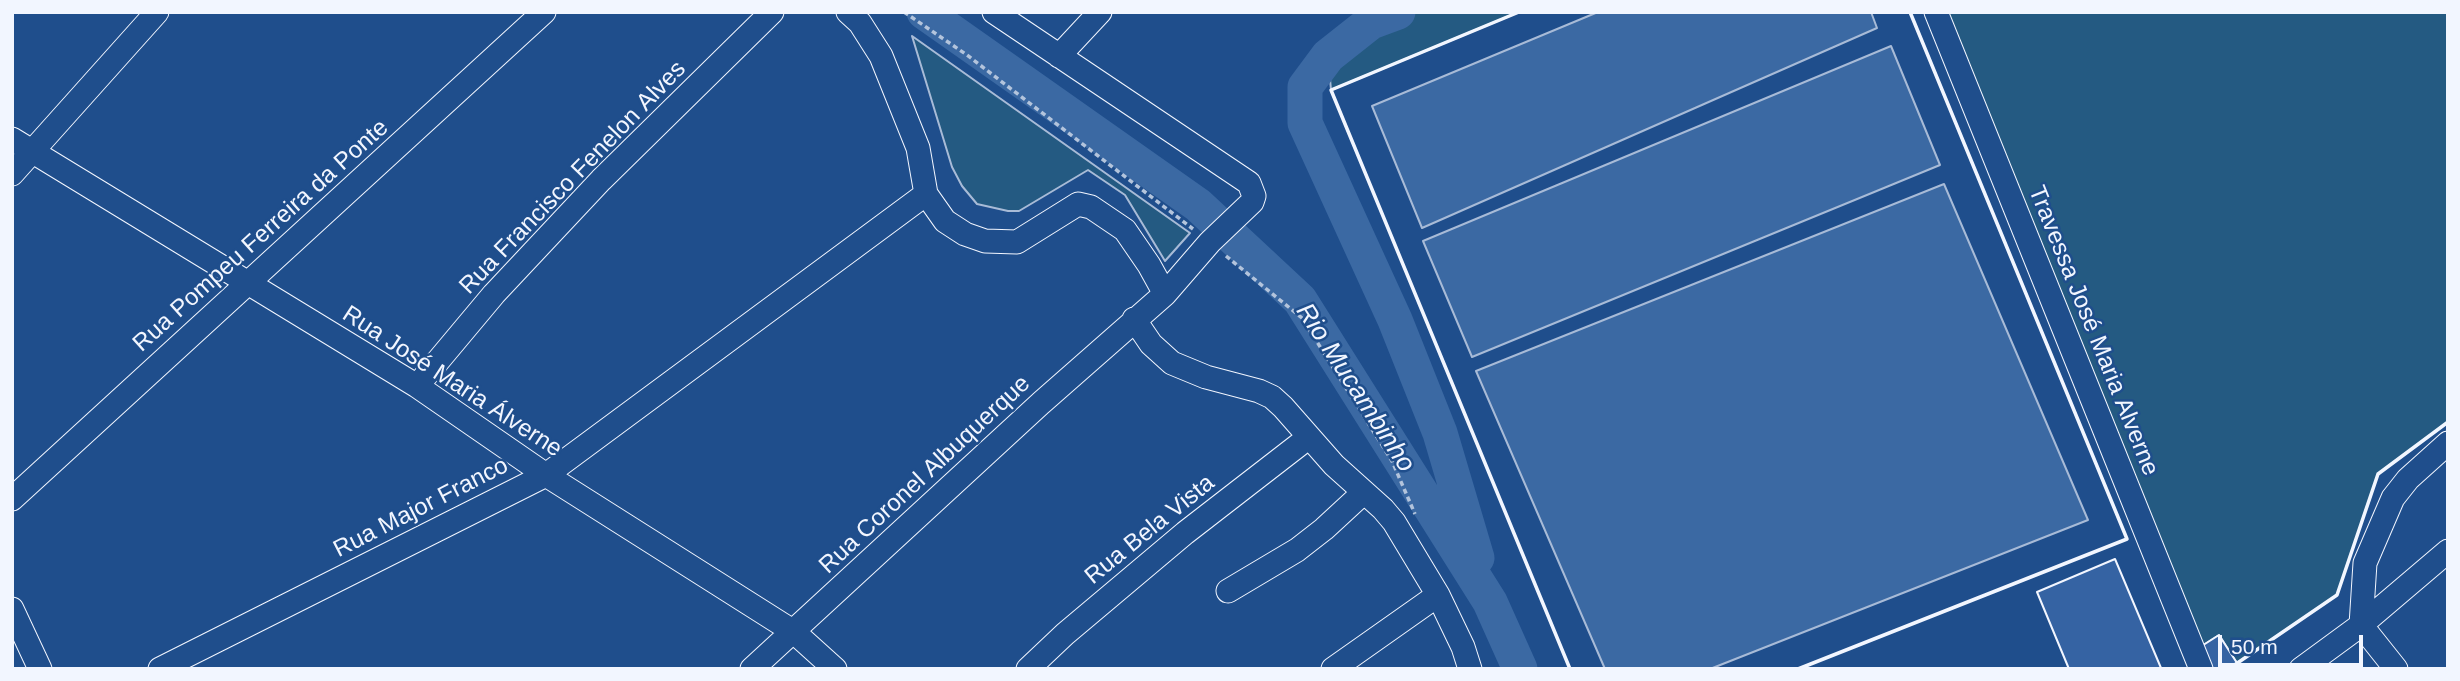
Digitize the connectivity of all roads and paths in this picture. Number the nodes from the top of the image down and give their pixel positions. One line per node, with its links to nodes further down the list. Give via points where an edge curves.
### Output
1 (157, 12): 10 (street)
2 (544, 12): 14 (street, Rua Pompeu Ferreira da Ponte)
3 (772, 12): 17 (street, Rua Francisco Fenelon Alves, via 601,180 494,294)
4 (848, 12): 12 (street, via 881,56 918,148)
5 (904, 12): 13 (path)
6 (994, 12): 9 (street)
7 (1100, 12): 9 (street)
8 (1936, 12): 37 (street, Travessa José Maria Alverne)
9 (1059, 56): 13 (street, Rua Coronel Albuquerque, via 1249,183 1254,192 1252,202)
10 (22, 145): 11 (street); 14 (street, Rua José Maria Álverne)
11 (12, 174)
12 (926, 194): 15 (street, via 945,221 965,234 998,243 1017,242 1078,204 1091,207 1125,230); 20 (street, Rua Major Franco)
13 (1213, 239): 15 (street, Rua Coronel Albuquerque); 23 (path, via 1302,318 1392,461)
14 (248, 284): 17 (street, Rua José Maria Álverne); 22 (street, Rua Pompeu Ferreira da Ponte)
15 (1165, 293): 16 (street, Rua Coronel Albuquerque)
16 (1134, 319): 18 (street, via 1172,363 1272,397); 29 (street, Rua Coronel Albuquerque)
17 (417, 386): 20 (street, Rua José Maria Álverne)
18 (1309, 437): 21 (street); 34 (street, Rua Bela Vista, via 1185,533)
19 (2448, 443): 28 (street, via 2393,498 2365,563)
20 (546, 475): 29 (street, Rua José Maria Álverne); 32 (street, Rua Major Franco)
21 (1363, 493): 25 (street, via 1297,550); 26 (street, via 1394,522)
22 (12, 499)
23 (1419, 523)
24 (2448, 551): 28 (street)
25 (1228, 591)
26 (1438, 595): 35 (street); 36 (street)
27 (12, 608): 31 (street)
28 (2361, 625): 38 (street); 39 (street)
29 (794, 632): 30 (street, Rua Coronel Albuquerque); 33 (street, Rua José Maria Álverne)
30 (757, 667)
31 (40, 669)
32 (160, 669)
33 (835, 669)
34 (1028, 669)
35 (1333, 669)
36 (1470, 669)
37 (2201, 669)
38 (2301, 669)
39 (2396, 669)

